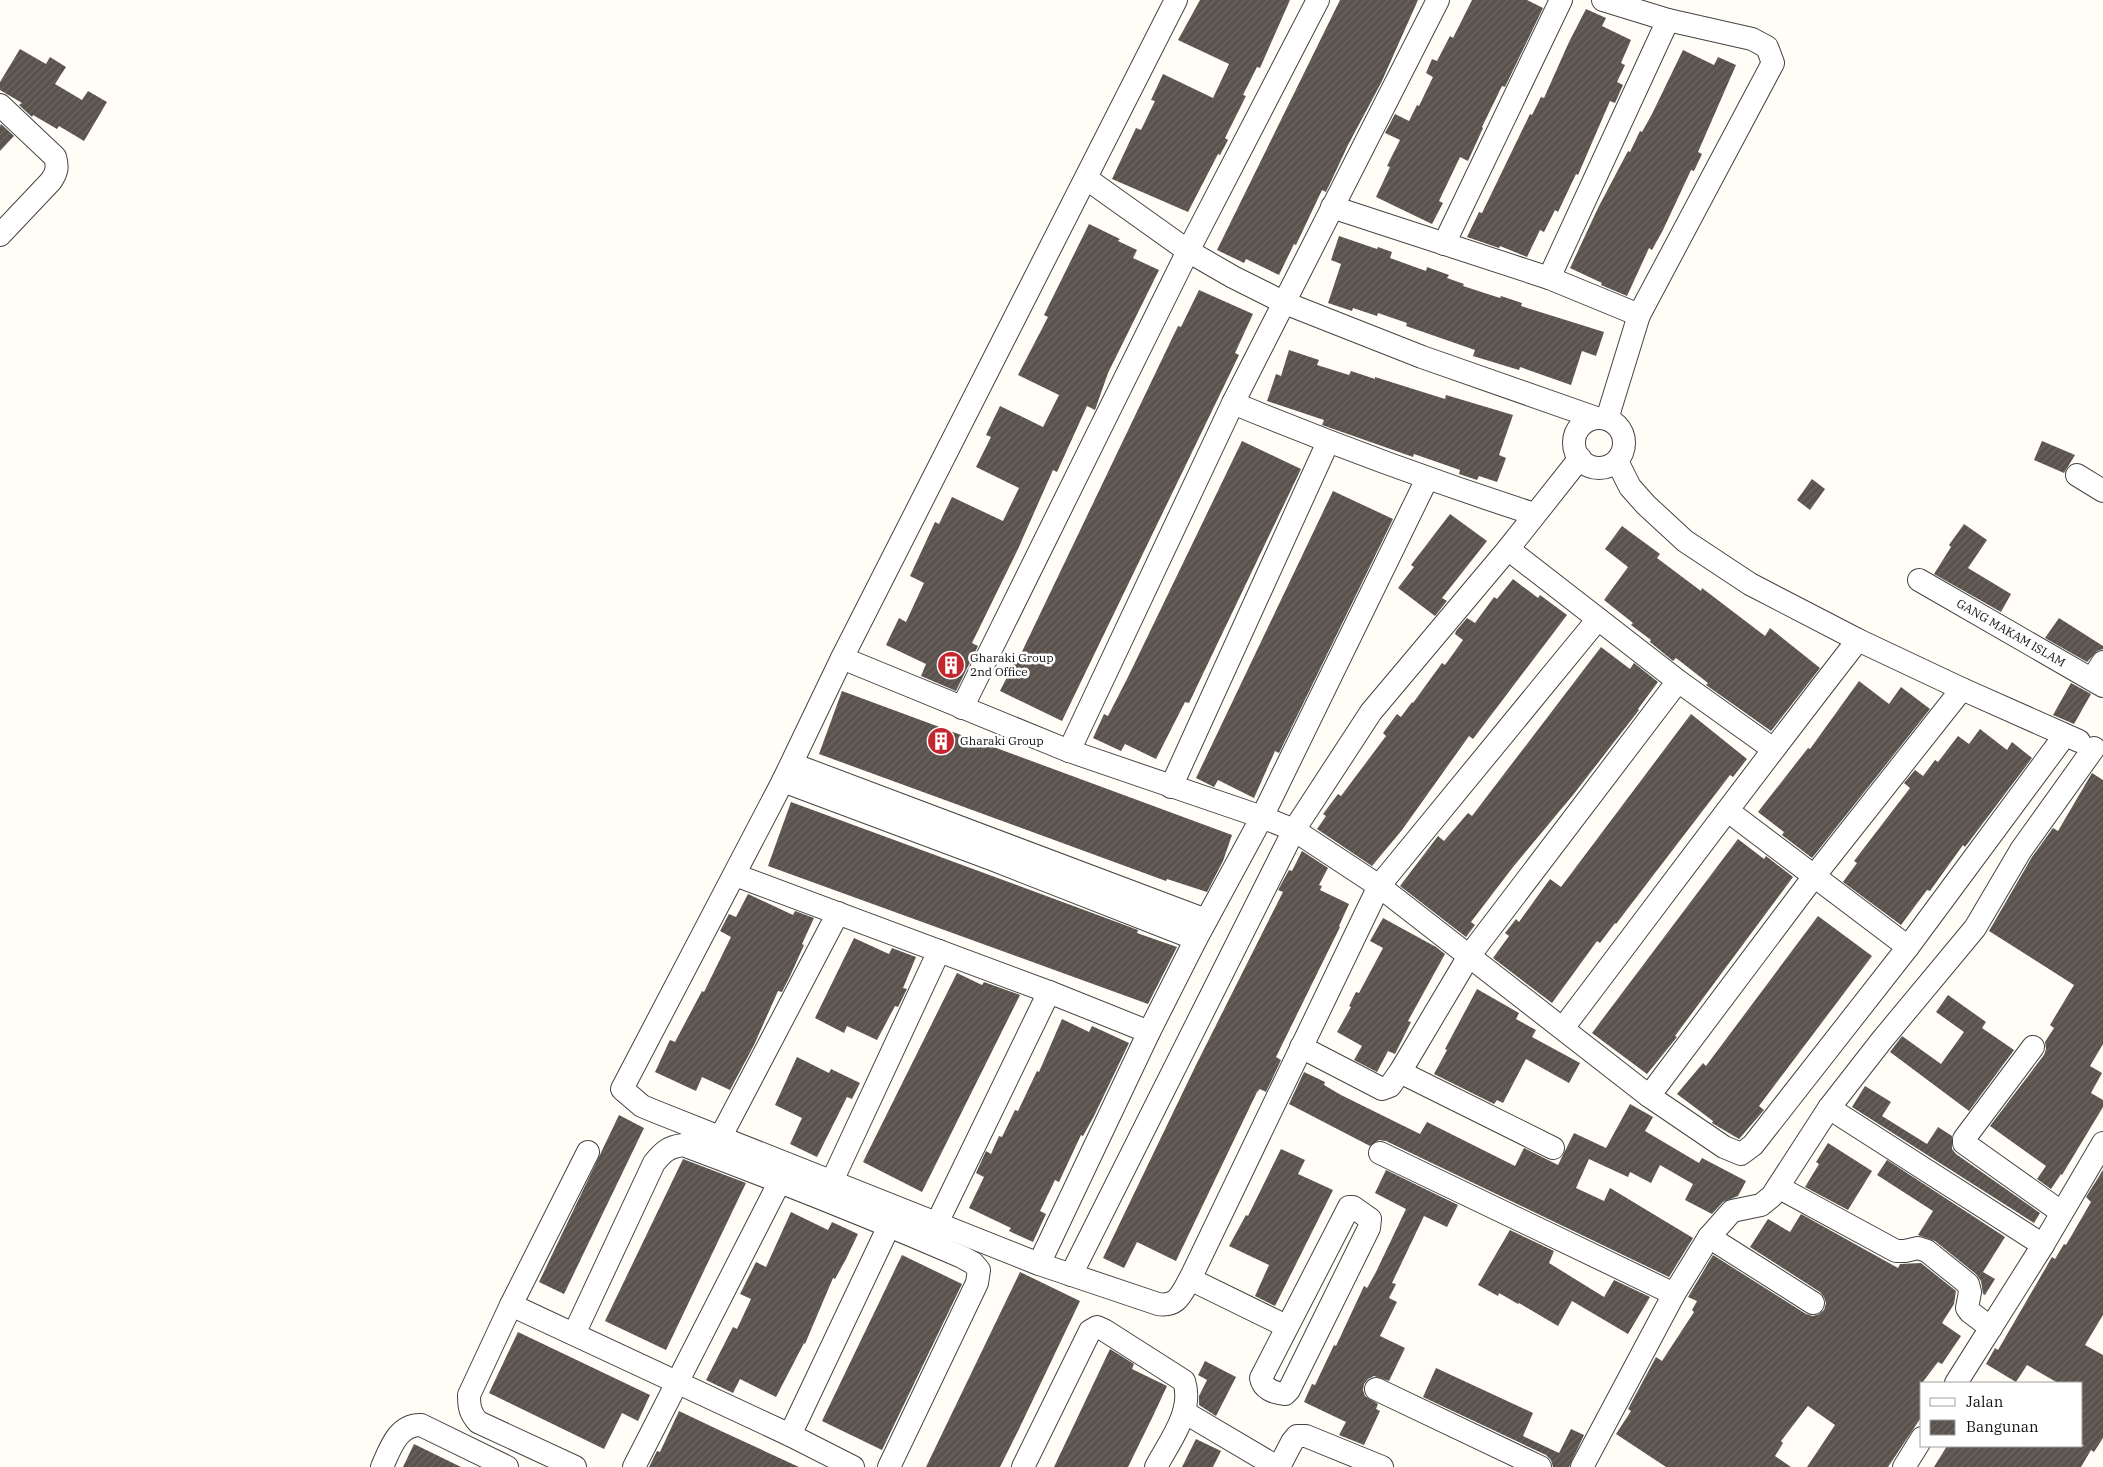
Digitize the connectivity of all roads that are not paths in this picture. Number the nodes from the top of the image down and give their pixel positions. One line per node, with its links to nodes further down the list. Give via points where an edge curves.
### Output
1 (1176, 0): 8 (street)
2 (1318, 0): 12 (street)
3 (1438, 0): 9 (street)
4 (1561, 0): 11 (street)
5 (1603, 0): 6 (street)
6 (1668, 20): 13 (street); 15 (street, via 1752,39 1767,47 1773,63)
7 (0, 105): 10 (street, via 56,157 58,165 51,181)
8 (1087, 179): 12 (street); 29 (street)
9 (1332, 206): 11 (street); 14 (street)
10 (0, 235)
11 (1444, 244): 13 (street)
12 (1188, 252): 14 (street); 33 (street)
13 (1549, 278): 15 (street)
14 (1285, 303): 16 (street); 17 (street, via 1422,358)
15 (1639, 315): 17 (street)
16 (1233, 403): 18 (street); 37 (street)
17 (1602, 419): 19 (street, via 1587,421 1579,429 1575,449); 20 (street, via 1616,424 1624,440 1622,454)
18 (1328, 442): 22 (street); 39 (street)
19 (1580, 458): 20 (street, via 1598,468); 24 (street)
20 (1617, 460): 28 (street, via 1630,487 1685,541 1750,584)
21 (2077, 474): 23 (street)
22 (1427, 479): 24 (street); 41 (street)
23 (2103, 491)
24 (1534, 514): 25 (street)
25 (1508, 549): 27 (street); 42 (street, via 1371,712)
26 (1919, 580): 30 (street, GANG MAKAM ISLAM)
27 (1598, 619): 31 (street); 45 (street)
28 (1858, 640): 32 (street); 35 (street)
29 (842, 658): 33 (street); 38 (street)
30 (2099, 676)
31 (1678, 681): 35 (street); 50 (street)
32 (1962, 689): 34 (street); 44 (street)
33 (962, 708): 37 (street)
34 (2065, 735): 36 (street); 48 (street)
35 (1773, 749): 40 (street)
36 (2098, 750): 58 (street, via 2021,850 1975,928)
37 (1068, 751): 39 (street)
38 (788, 772): 43 (street); 47 (street)
39 (1171, 787): 41 (street)
40 (1728, 811): 44 (street); 52 (street)
41 (1262, 817): 42 (street); 47 (street)
42 (1294, 830): 45 (street); 73 (street)
43 (735, 875): 46 (street); 59 (street, via 622,1090 642,1106)
44 (1815, 875): 48 (street); 57 (street)
45 (1379, 886): 50 (street); 54 (street)
46 (838, 913): 49 (street); 59 (street)
47 (1201, 929): 53 (street)
48 (1908, 947): 57 (street, via 1753,1145 1741,1154 1724,1147)
49 (939, 951): 51 (street); 65 (street)
50 (1469, 956): 52 (street); 56 (street)
51 (1049, 992): 53 (street); 68 (street)
52 (1563, 1028): 57 (street)
53 (1149, 1032): 72 (street)
54 (1301, 1047): 56 (street, via 1382,1089 1390,1086); 74 (street)
55 (2033, 1047): 67 (street, via 1964,1138 1964,1143)
56 (1400, 1072): 61 (street)
57 (1650, 1096)
58 (1829, 1108): 66 (street); 71 (street)
59 (720, 1138): 65 (street)
60 (2103, 1142): 67 (street)
61 (1553, 1148)
62 (588, 1152): 77 (street)
63 (1380, 1153): 75 (street)
64 (780, 1181): 69 (street); 80 (street, via 683,1145 663,1151 654,1163); 82 (street)
65 (832, 1181): 68 (street)
66 (1778, 1187): 70 (street, via 1761,1205 1732,1211); 79 (street, via 1896,1251 1918,1248 1926,1251 1968,1284 1967,1308)
67 (2061, 1212): 71 (street)
68 (937, 1223): 72 (street)
69 (889, 1226): 85 (street); 92 (street, via 962,1257 978,1270 977,1282)
70 (1710, 1237): 75 (street); 76 (street)
71 (2043, 1244): 79 (street)
72 (1039, 1264): 73 (street)
73 (1072, 1275): 74 (street, via 1168,1306 1177,1300)
74 (1190, 1279): 78 (street)
75 (1674, 1294): 98 (street)
76 (1813, 1303)
77 (512, 1305): 80 (street); 89 (street, via 469,1396 469,1408 478,1422)
78 (1286, 1326): 78 (street, via 1345,1212 1348,1207 1353,1207 1370,1219 1369,1228 1289,1390 1285,1394 1277,1394 1267,1389 1261,1378)
79 (1991, 1328): 81 (street)
80 (574, 1334): 82 (street)
81 (1957, 1382)
82 (676, 1383): 85 (street); 90 (street)
83 (1376, 1389): 97 (street)
84 (1184, 1412): 93 (street, via 1187,1399 1184,1382 1096,1327 1090,1331); 94 (street); 95 (street)
85 (790, 1435): 91 (street)
86 (1920, 1441): 99 (street)
87 (502, 1466): 88 (street, via 421,1425 412,1424 393,1444)
88 (382, 1467)
89 (575, 1467)
90 (634, 1467)
91 (853, 1467)
92 (889, 1467)
93 (1023, 1467)
94 (1156, 1467)
95 (1278, 1467): 96 (street, via 1297,1436 1306,1436)
96 (1382, 1467)
97 (1540, 1467)
98 (1582, 1467)
99 (1904, 1467)

